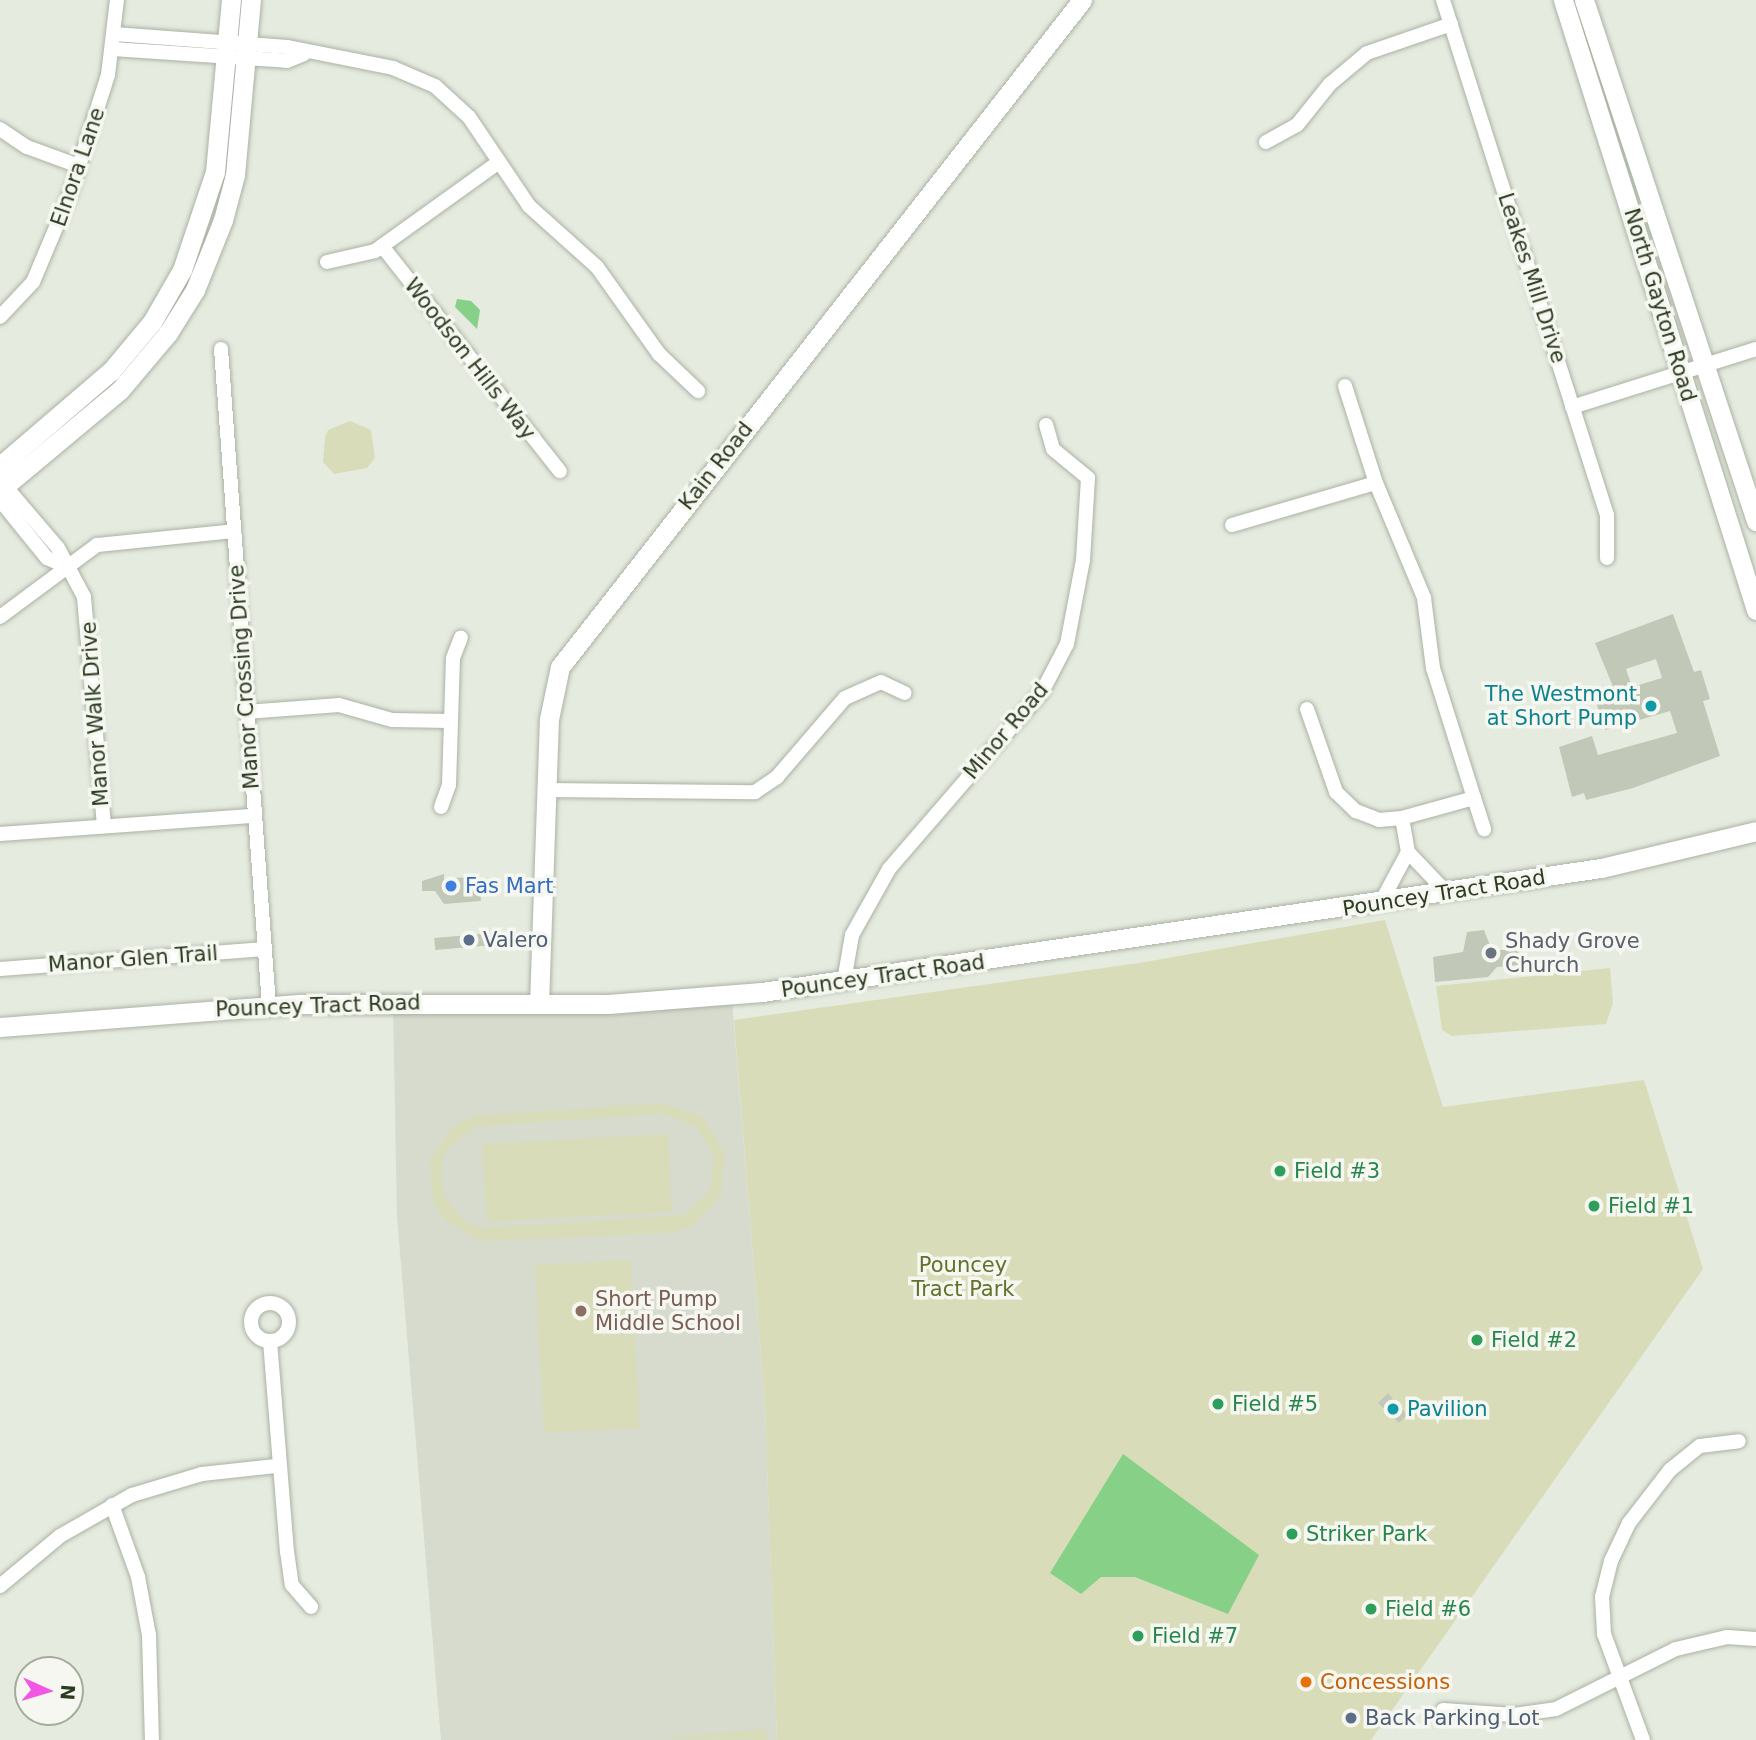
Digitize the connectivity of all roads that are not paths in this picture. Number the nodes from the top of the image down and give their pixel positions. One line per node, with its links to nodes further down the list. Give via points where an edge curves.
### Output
1 (117, 0): 9 (street, Elnora Lane)
2 (231, 0): 11 (main road)
3 (251, 0): 12 (main road)
4 (1082, 0): 44 (main road, Kain Road, via 566,657 551,695)
5 (1443, 0): 8 (street, Leakes Mill Drive)
6 (1563, 0): 23 (main road, North Gayton Road)
7 (1584, 0): 22 (main road, North Gayton Road)
8 (1451, 24): 14 (street, via 1367,53 1330,84 1297,125); 26 (street, Leakes Mill Drive)
9 (114, 34): 10 (street, Elnora Lane); 11 (street)
10 (113, 49): 11 (street); 16 (street, Elnora Lane)
11 (227, 50): 12 (street); 28 (main road, via 213,182 199,230 171,290 138,339 97,385)
12 (247, 52): 15 (street, via 287,61 304,54 393,68 435,86 468,117); 31 (main road, via 230,198 195,290 169,333 120,390)
13 (0, 129): 16 (street, via 27,147)
14 (1266, 142)
15 (499, 162): 17 (street); 25 (street, via 529,206 597,267 659,354)
16 (79, 166): 19 (street, Elnora Lane, via 33,282)
17 (382, 246): 18 (street, via 358,259); 29 (street, Woodson Hills Way)
18 (327, 262)
19 (0, 317)
20 (221, 349): 34 (street, Manor Crossing Drive)
21 (1756, 349): 22 (street)
22 (1705, 365): 23 (street); 32 (main road, North Gayton Road)
23 (1682, 372): 26 (street); 37 (main road, North Gayton Road)
24 (1345, 386): 30 (street)
25 (698, 391)
26 (1572, 407): 35 (street, Leakes Mill Drive, via 1609,524)
27 (1046, 425): 58 (street, Minor Road, via 1053,449 1088,478 1083,560 1067,645 1035,701 889,869 852,935)
28 (0, 466)
29 (560, 471)
30 (1376, 483): 33 (street); 45 (street, via 1424,598 1433,668)
31 (1, 489): 36 (street, Manor Walk Drive, via 58,548)
32 (1756, 522)
33 (1232, 525)
34 (234, 531): 36 (street, via 97,545); 42 (street, Manor Crossing Drive)
35 (1607, 558)
36 (64, 566): 38 (street); 49 (street, Manor Walk Drive, via 89,614)
37 (1756, 610)
38 (0, 617)
39 (461, 637): 43 (street, via 453,658)
40 (905, 693): 44 (street, via 881,682 845,698 777,777 755,792)
41 (1307, 709): 48 (street, via 1336,792 1356,811 1379,820)
42 (246, 712): 43 (street, via 339,705 392,720); 47 (street, Manor Crossing Drive)
43 (451, 721): 46 (street, via 449,785)
44 (547, 790): 59 (main road, Kain Road)
45 (1474, 798): 48 (street); 50 (street)
46 (441, 807)
47 (254, 816): 49 (street); 56 (street, Manor Crossing Drive)
48 (1402, 818): 53 (street)
49 (104, 826): 52 (street)
50 (1484, 829)
51 (1756, 831): 54 (main road, Pouncey Tract Road, via 1601,869)
52 (0, 834)
53 (1408, 852): 54 (street); 55 (street)
54 (1447, 893): 55 (main road, Pouncey Tract Road)
55 (1380, 904): 58 (main road, Pouncey Tract Road)
56 (265, 949): 57 (street, Manor Glen Trail); 60 (street, Manor Crossing Drive)
57 (0, 969)
58 (844, 981): 59 (main road, Pouncey Tract Road, via 692,999)
59 (539, 1004): 60 (main road, Pouncey Tract Road)
60 (269, 1006): 61 (main road, Pouncey Tract Road)
61 (0, 1027)
62 (270, 1341): 64 (street)
63 (1739, 1441): 69 (street, via 1700,1446 1670,1470 1629,1523 1611,1560 1602,1597 1604,1634)
64 (276, 1466): 65 (street, via 202,1474); 67 (street, via 292,1585)
65 (112, 1505): 66 (street, via 60,1536); 71 (street, via 144,1603 152,1667)
66 (0, 1586)
67 (311, 1607)
68 (1756, 1639): 69 (street, via 1703,1640)
69 (1619, 1678): 70 (street, via 1556,1709 1514,1714); 72 (street)
70 (1443, 1710)
71 (152, 1740)
72 (1643, 1740)

